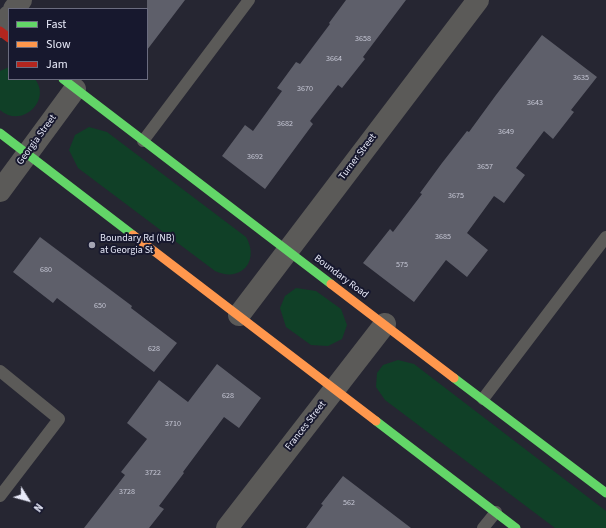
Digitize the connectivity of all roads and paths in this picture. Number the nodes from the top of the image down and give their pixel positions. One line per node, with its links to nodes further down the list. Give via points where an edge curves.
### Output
1 (21, 0): 4 (street)
2 (249, 0): 11 (lane)
3 (478, 0): 15 (street, Turner Street)
4 (15, 8)
5 (8, 17): 6 (street)
6 (0, 28)
7 (0, 31): 8 (main road)
8 (8, 37)
9 (69, 84): 11 (main road, Boundary Road); 12 (street, Georgia Street)
10 (0, 133): 12 (main road)
11 (143, 141): 15 (main road, Boundary Road)
12 (27, 154): 13 (street, Georgia Street); 16 (main road)
13 (0, 192)
14 (606, 237): 20 (lane)
15 (288, 251): 16 (street, Turner Street); 17 (main road, Boundary Road)
16 (239, 315): 19 (main road)
17 (385, 324): 19 (street, Frances Street); 20 (main road, Boundary Road)
18 (0, 371): 22 (lane, via 59,419)
19 (335, 388): 23 (main road); 24 (street, Frances Street)
20 (483, 399): 21 (main road, Boundary Road)
21 (606, 493)
22 (0, 496)
23 (496, 512): 25 (lane); 26 (main road)
24 (227, 528)
25 (483, 528)
26 (516, 528)

